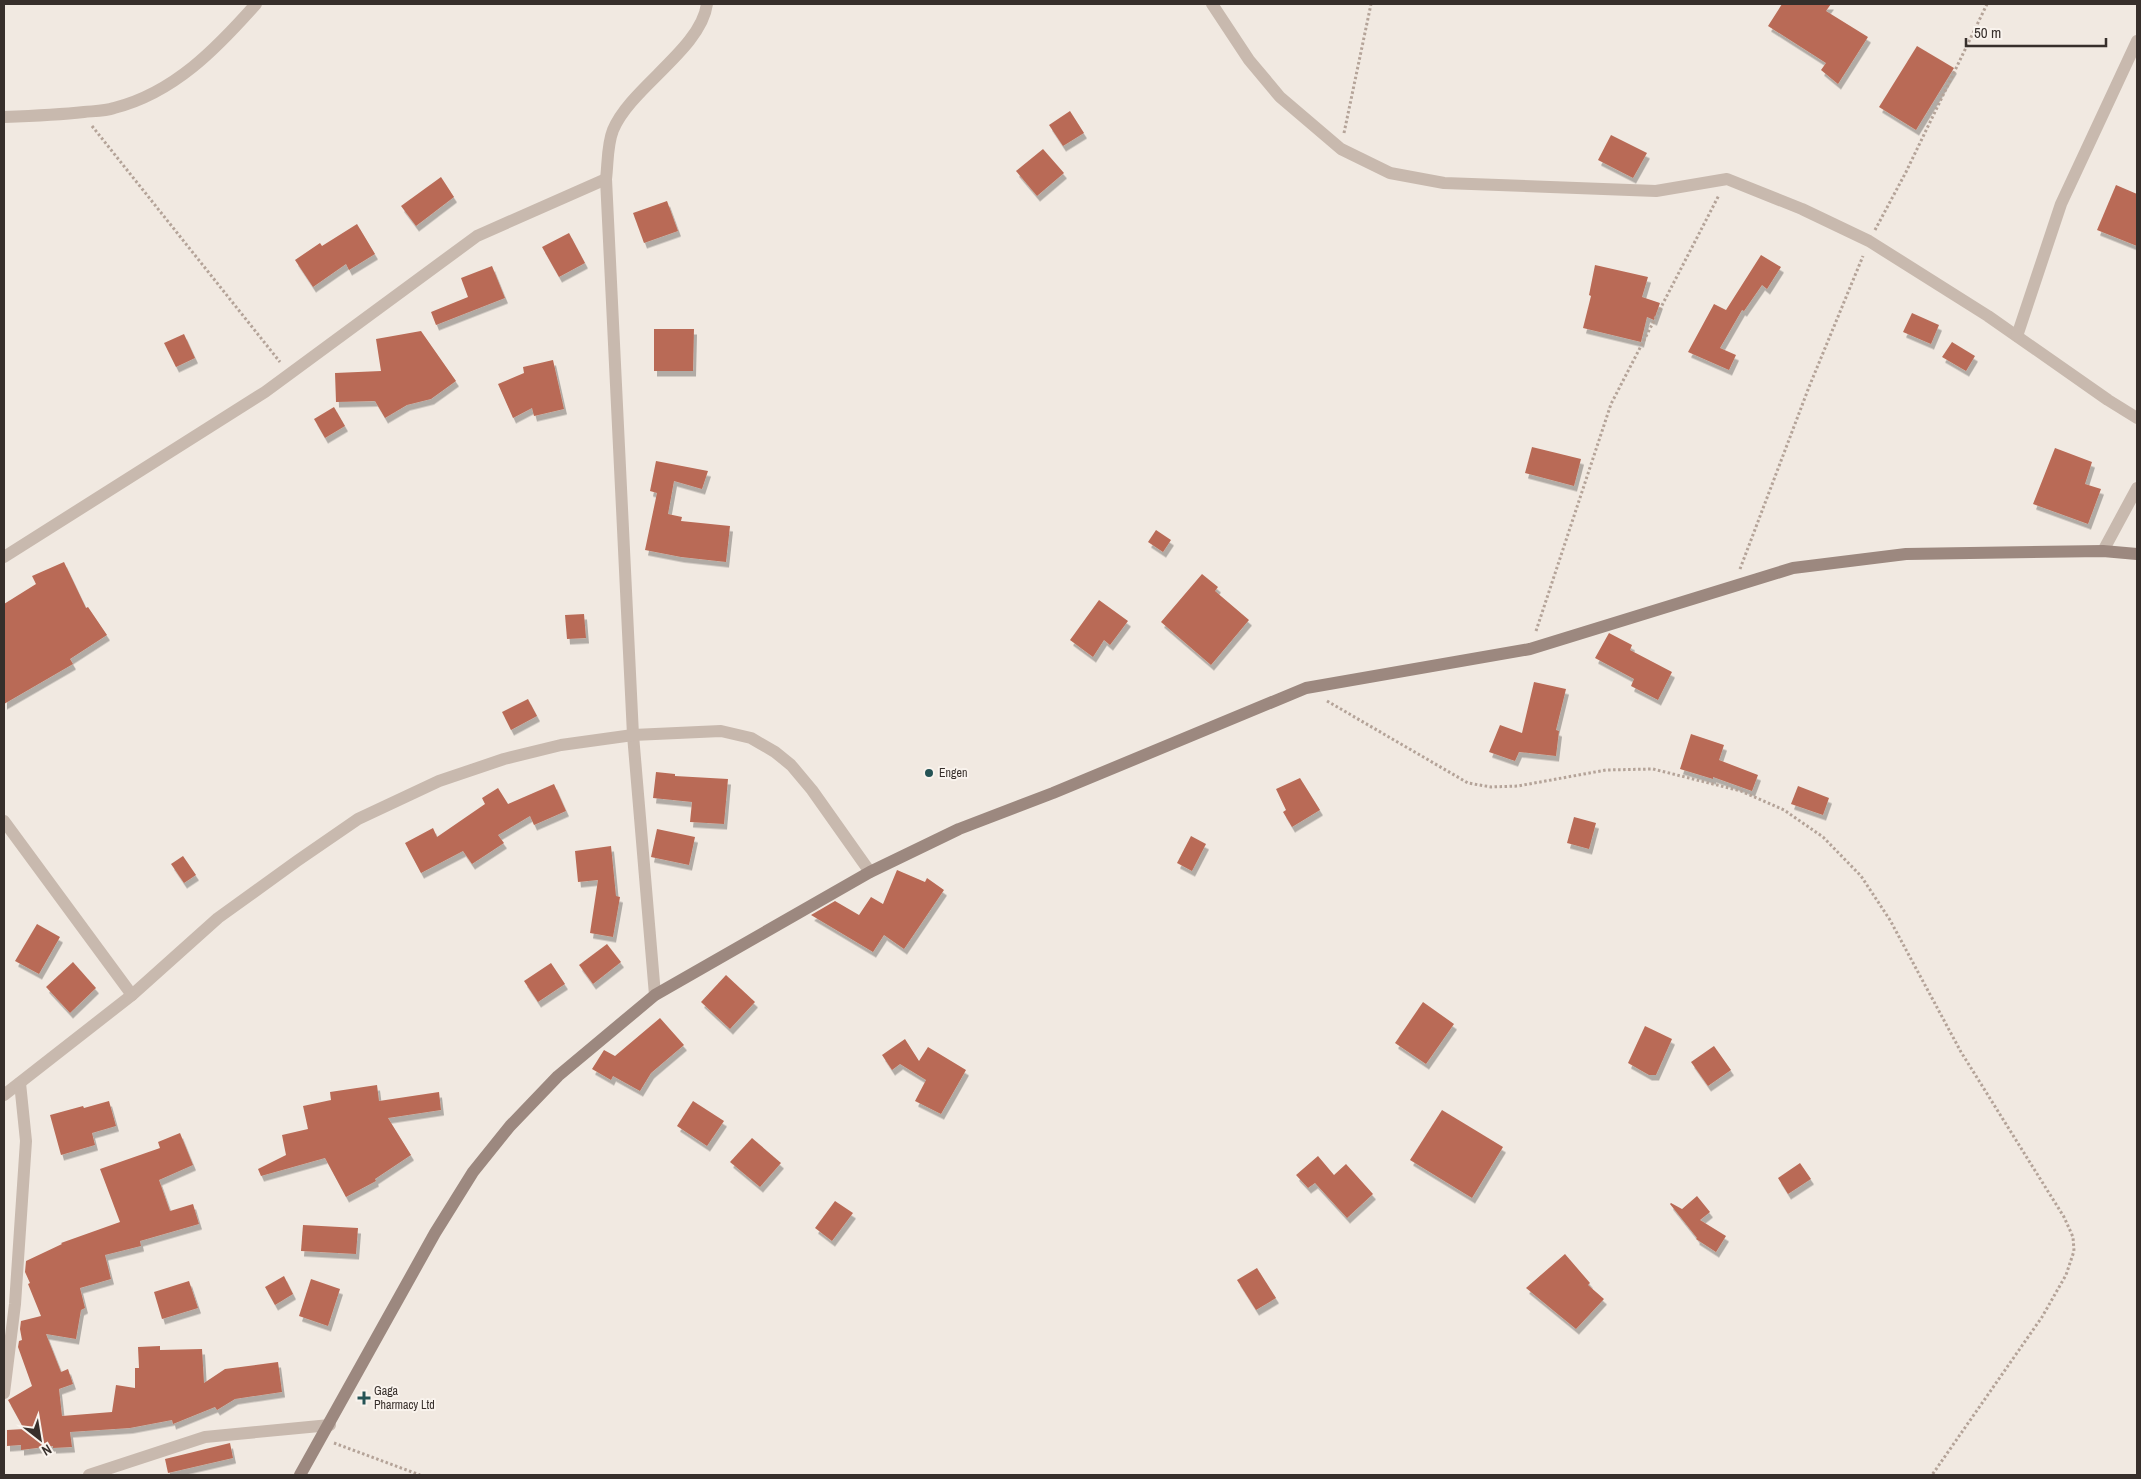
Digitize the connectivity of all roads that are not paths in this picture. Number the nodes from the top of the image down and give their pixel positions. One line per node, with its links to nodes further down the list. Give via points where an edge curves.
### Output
1 (256, 4): 5 (street, via 221,44 194,67 146,97 113,109)
2 (706, 4): 6 (street, via 702,19 692,35 614,128)
3 (1212, 4): 7 (street, via 1249,60 1280,97 1341,149 1390,173 1444,182 1656,190 1727,179 1802,209 1869,241)
4 (2137, 41): 7 (street, via 2061,204)
5 (4, 117)
6 (606, 179): 12 (street, via 477,236 265,392); 13 (street)
7 (2017, 336): 8 (street)
8 (2137, 418)
9 (2137, 488): 10 (street)
10 (2103, 551): 11 (main road); 15 (main road, via 1906,554 1794,568 1530,649 1306,688 959,829)
11 (2137, 554)
12 (4, 557)
13 (633, 735): 15 (street, via 721,731 751,738 791,765); 16 (street, via 562,745 504,759 439,781 358,819 218,918); 17 (street)
14 (4, 821): 16 (street)
15 (870, 872): 17 (main road)
16 (132, 995): 18 (street)
17 (654, 995): 21 (main road, via 558,1076 510,1126 474,1172 435,1233)
18 (20, 1083): 19 (street); 20 (street, via 26,1141 15,1304)
19 (4, 1095)
20 (4, 1393)
21 (330, 1425): 22 (street, via 205,1438); 23 (main road)
22 (89, 1475)
23 (300, 1475)

